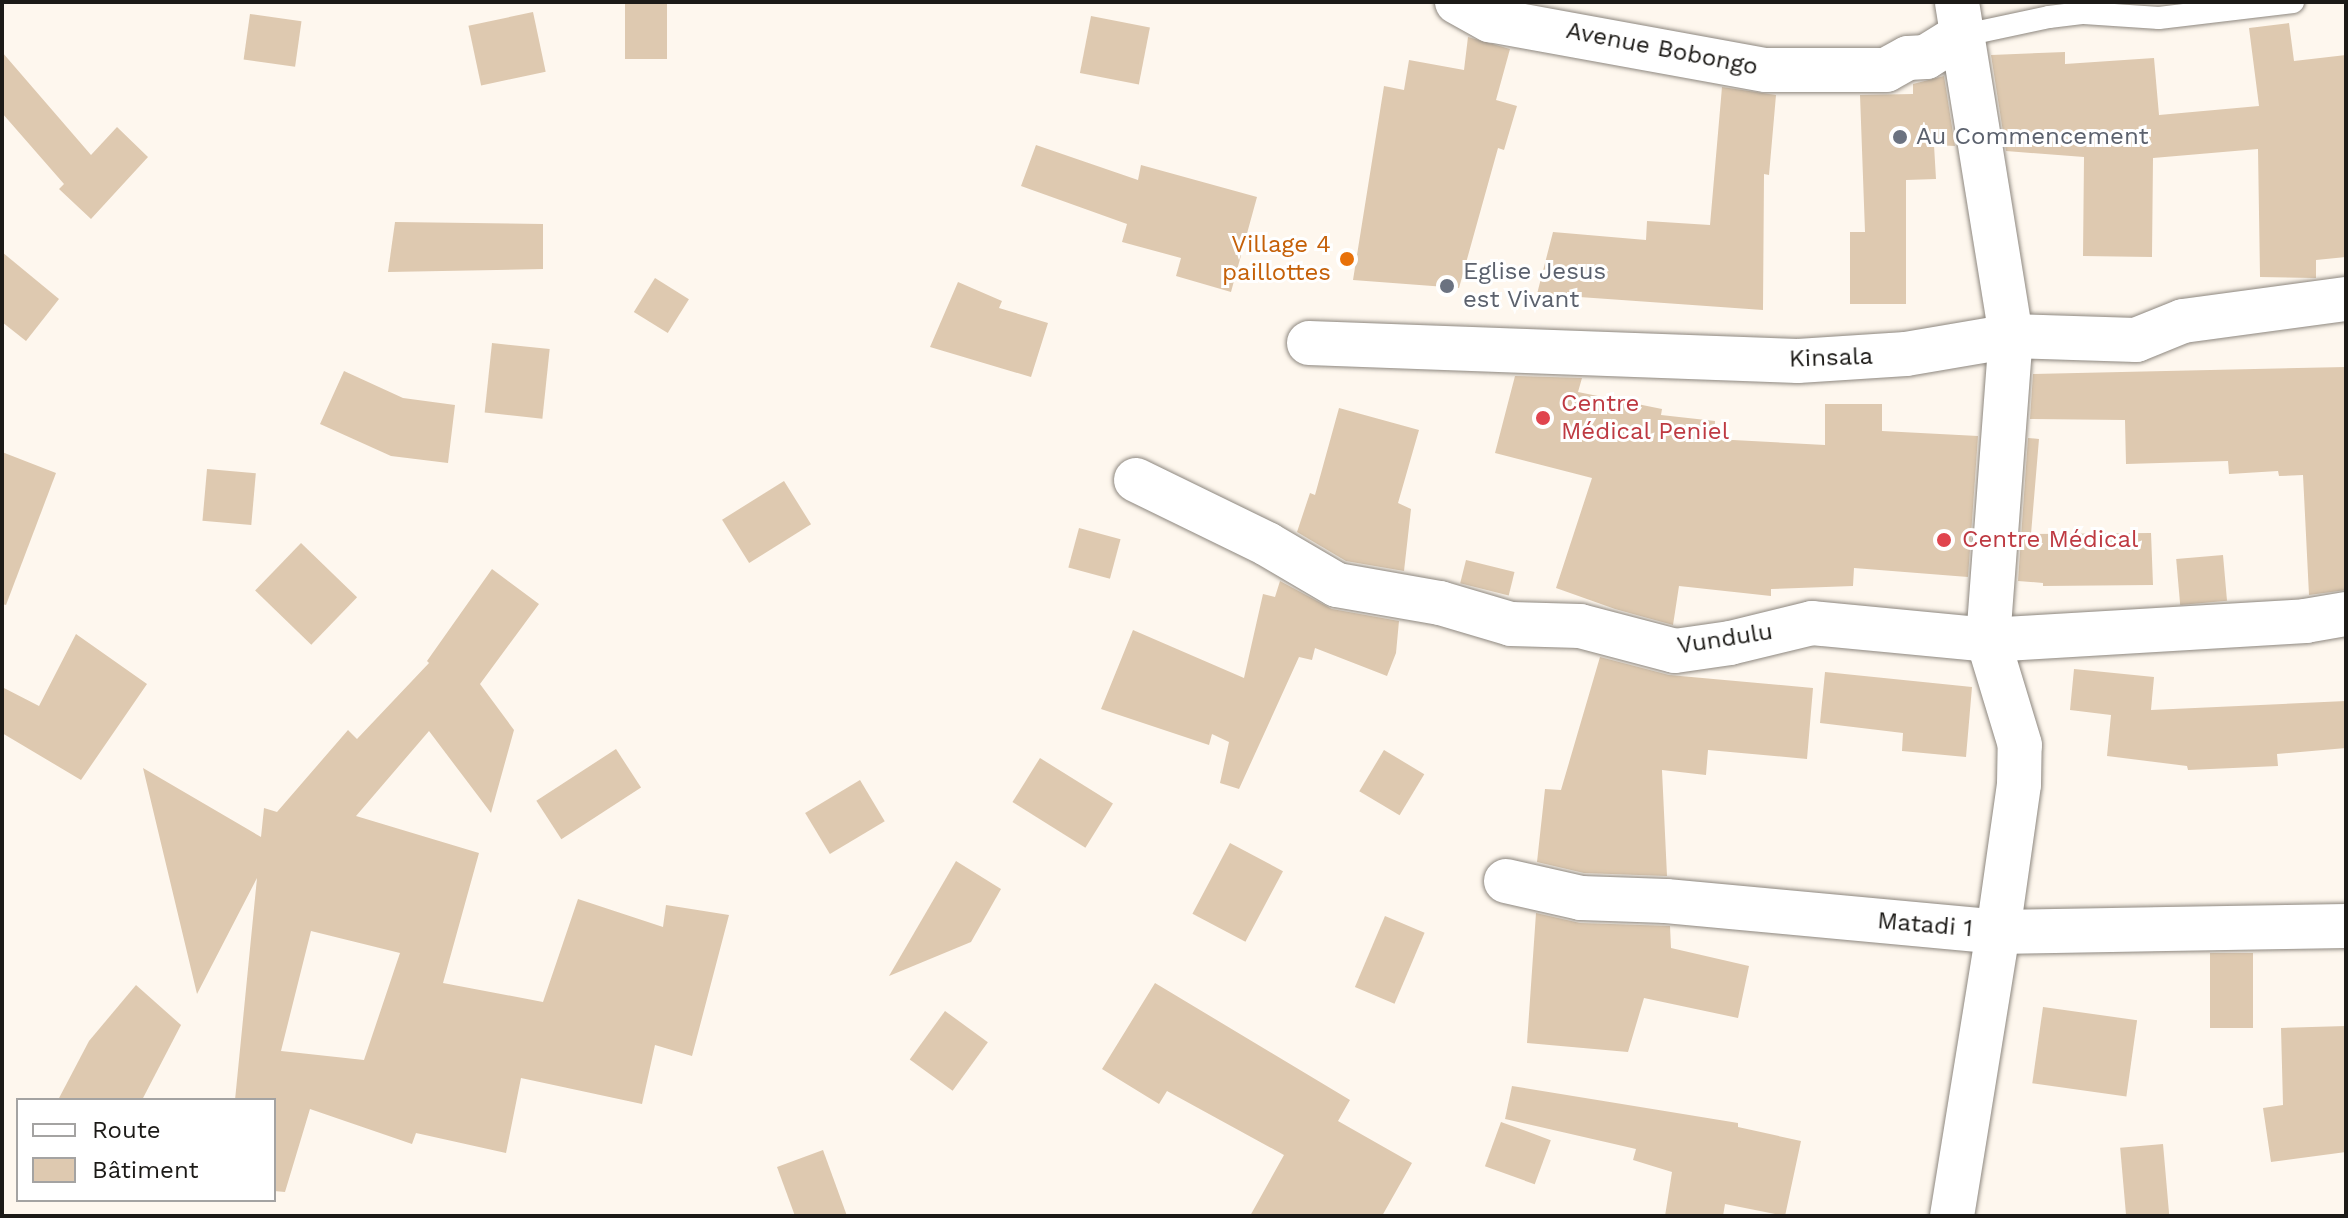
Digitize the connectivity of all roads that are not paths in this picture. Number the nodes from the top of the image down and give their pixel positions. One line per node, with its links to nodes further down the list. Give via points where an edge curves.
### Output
1 (1457, 2): 3 (street, Avenue Bobongo, via 1490,20 1766,70 1886,70 1908,58 1926,57)
2 (2293, 2): 3 (lane, via 2159,18 2084,13)
3 (1959, 19): 5 (street)
4 (2346, 299): 5 (street, Kinsala, via 2183,321 2136,340)
5 (2011, 336): 6 (street, Kinsala, via 1906,354 1798,361); 9 (street)
6 (1309, 343)
7 (1136, 480): 9 (street, Vundulu, via 1337,585 1440,603 1511,624 1580,626 1675,651 1812,623)
8 (2346, 614): 9 (street, Vundulu, via 2305,621)
9 (1988, 640): 12 (street, via 2020,745)
10 (1506, 881): 12 (street, Matadi 1, via 1581,898)
11 (2346, 926): 12 (street, Matadi 1)
12 (1998, 932): 13 (street)
13 (1952, 1216)

